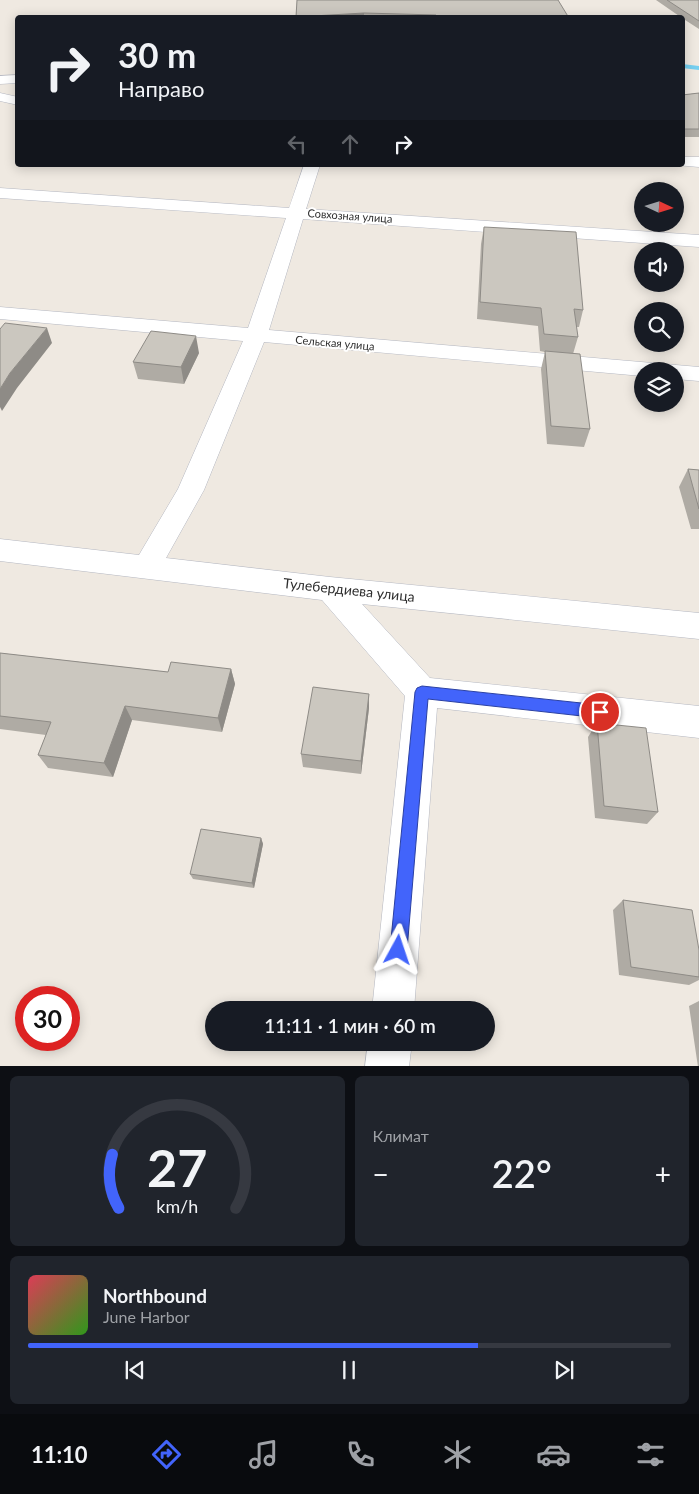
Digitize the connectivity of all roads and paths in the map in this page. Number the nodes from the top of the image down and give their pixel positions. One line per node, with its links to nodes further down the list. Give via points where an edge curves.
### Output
1 (15, 79): 2 (street)
2 (0, 80)
3 (0, 98): 4 (street)
4 (15, 101)
5 (685, 162): 6 (street)
6 (699, 162)
7 (311, 167): 9 (street)
8 (0, 193): 9 (street, Совхозная улица)
9 (296, 212): 10 (street, Совхозная улица); 12 (street)
10 (699, 241)
11 (0, 313): 12 (street, Сельская улица)
12 (256, 336): 13 (street, Сельская улица); 17 (street, via 191,490)
13 (634, 368)
14 (684, 373): 15 (street)
15 (699, 374)
16 (0, 550): 17 (street, Тулебердиева улица)
17 (147, 567): 18 (street, Тулебердиева улица)
18 (330, 589): 19 (street, Тулебердиева улица); 20 (street)
19 (699, 626)
20 (422, 692): 21 (street); 22 (street)
21 (699, 722)
22 (394, 1001)
23 (389, 1051): 24 (street)
24 (387, 1066)

